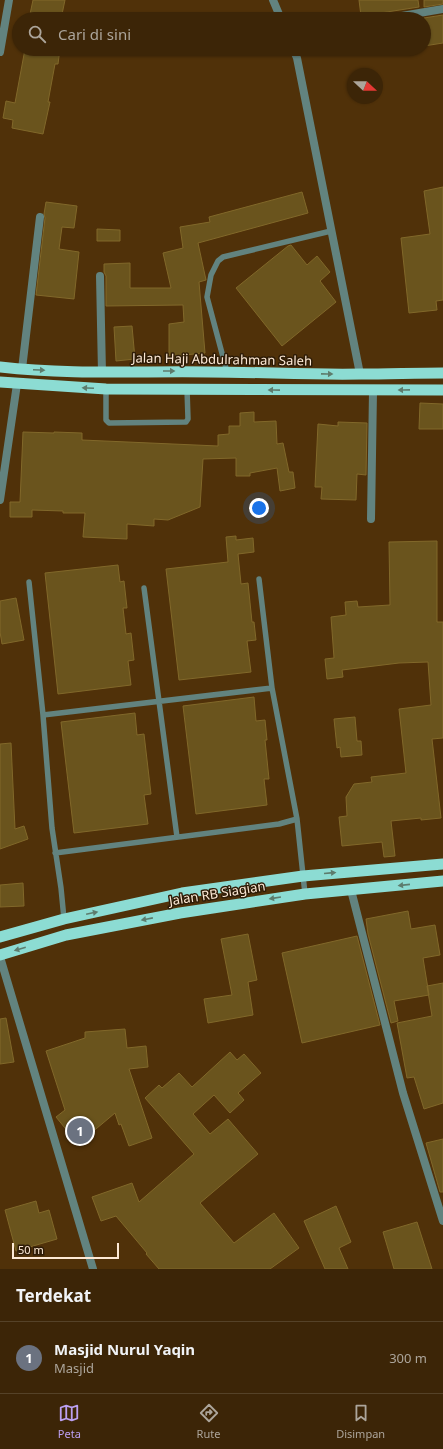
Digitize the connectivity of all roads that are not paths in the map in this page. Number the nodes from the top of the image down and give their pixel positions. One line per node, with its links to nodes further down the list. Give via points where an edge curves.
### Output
1 (9, 0): 6 (street)
2 (273, 0): 4 (street)
3 (443, 9): 5 (street)
4 (278, 12)
5 (425, 12)
6 (0, 52)
7 (296, 56): 9 (street)
8 (40, 217): 12 (street)
9 (331, 231): 13 (lane, via 223,257 218,261 211,275 207,297); 17 (street)
10 (100, 276): 14 (street)
11 (0, 367): 12 (highway, Jalan Haji Abdulrahman Saleh)
12 (22, 369): 14 (highway, Jalan Haji Abdulrahman Saleh, one-way to 14)
13 (227, 372): 14 (highway, Jalan Haji Abdulrahman Saleh, one-way to 13); 15 (highway, Jalan Haji Abdulrahman Saleh)
14 (102, 373)
15 (304, 373): 17 (highway, Jalan Haji Abdulrahman Saleh, one-way to 17); 22 (highway)
16 (443, 373): 17 (highway, Jalan Haji Abdulrahman Saleh)
17 (360, 374)
18 (0, 382): 19 (highway)
19 (17, 384): 20 (highway, one-way to 19); 25 (street)
20 (106, 389): 21 (highway); 21 (lane, via 106,420 109,423 185,422 188,419)
21 (187, 389): 22 (highway, one-way to 21)
22 (306, 390): 24 (highway)
23 (443, 390): 24 (highway, one-way to 24)
24 (373, 391): 27 (street)
25 (1, 486): 26 (street)
26 (0, 500)
27 (371, 519)
28 (259, 579): 31 (lane)
29 (29, 582): 33 (lane)
30 (144, 588): 32 (lane)
31 (272, 688): 32 (lane); 34 (lane)
32 (159, 700): 33 (lane); 35 (lane)
33 (43, 715): 36 (lane)
34 (296, 820): 35 (lane); 38 (lane)
35 (177, 837): 36 (lane)
36 (55, 853): 42 (lane, via 62,888)
37 (443, 864): 38 (highway, Jalan RB Siagian, one-way to 37)
38 (303, 876): 41 (lane); 42 (highway, Jalan RB Siagian, one-way to 38, via 182,893)
39 (443, 881): 40 (highway, Jalan RB Siagian, one-way to 40)
40 (351, 890): 41 (highway, Jalan RB Siagian); 45 (street, via 403,1093)
41 (305, 894): 44 (highway, Jalan RB Siagian, one-way to 44, via 173,914 66,935)
42 (64, 919): 43 (highway, Jalan RB Siagian)
43 (0, 937)
44 (0, 956): 46 (street)
45 (443, 1221)
46 (93, 1269)

